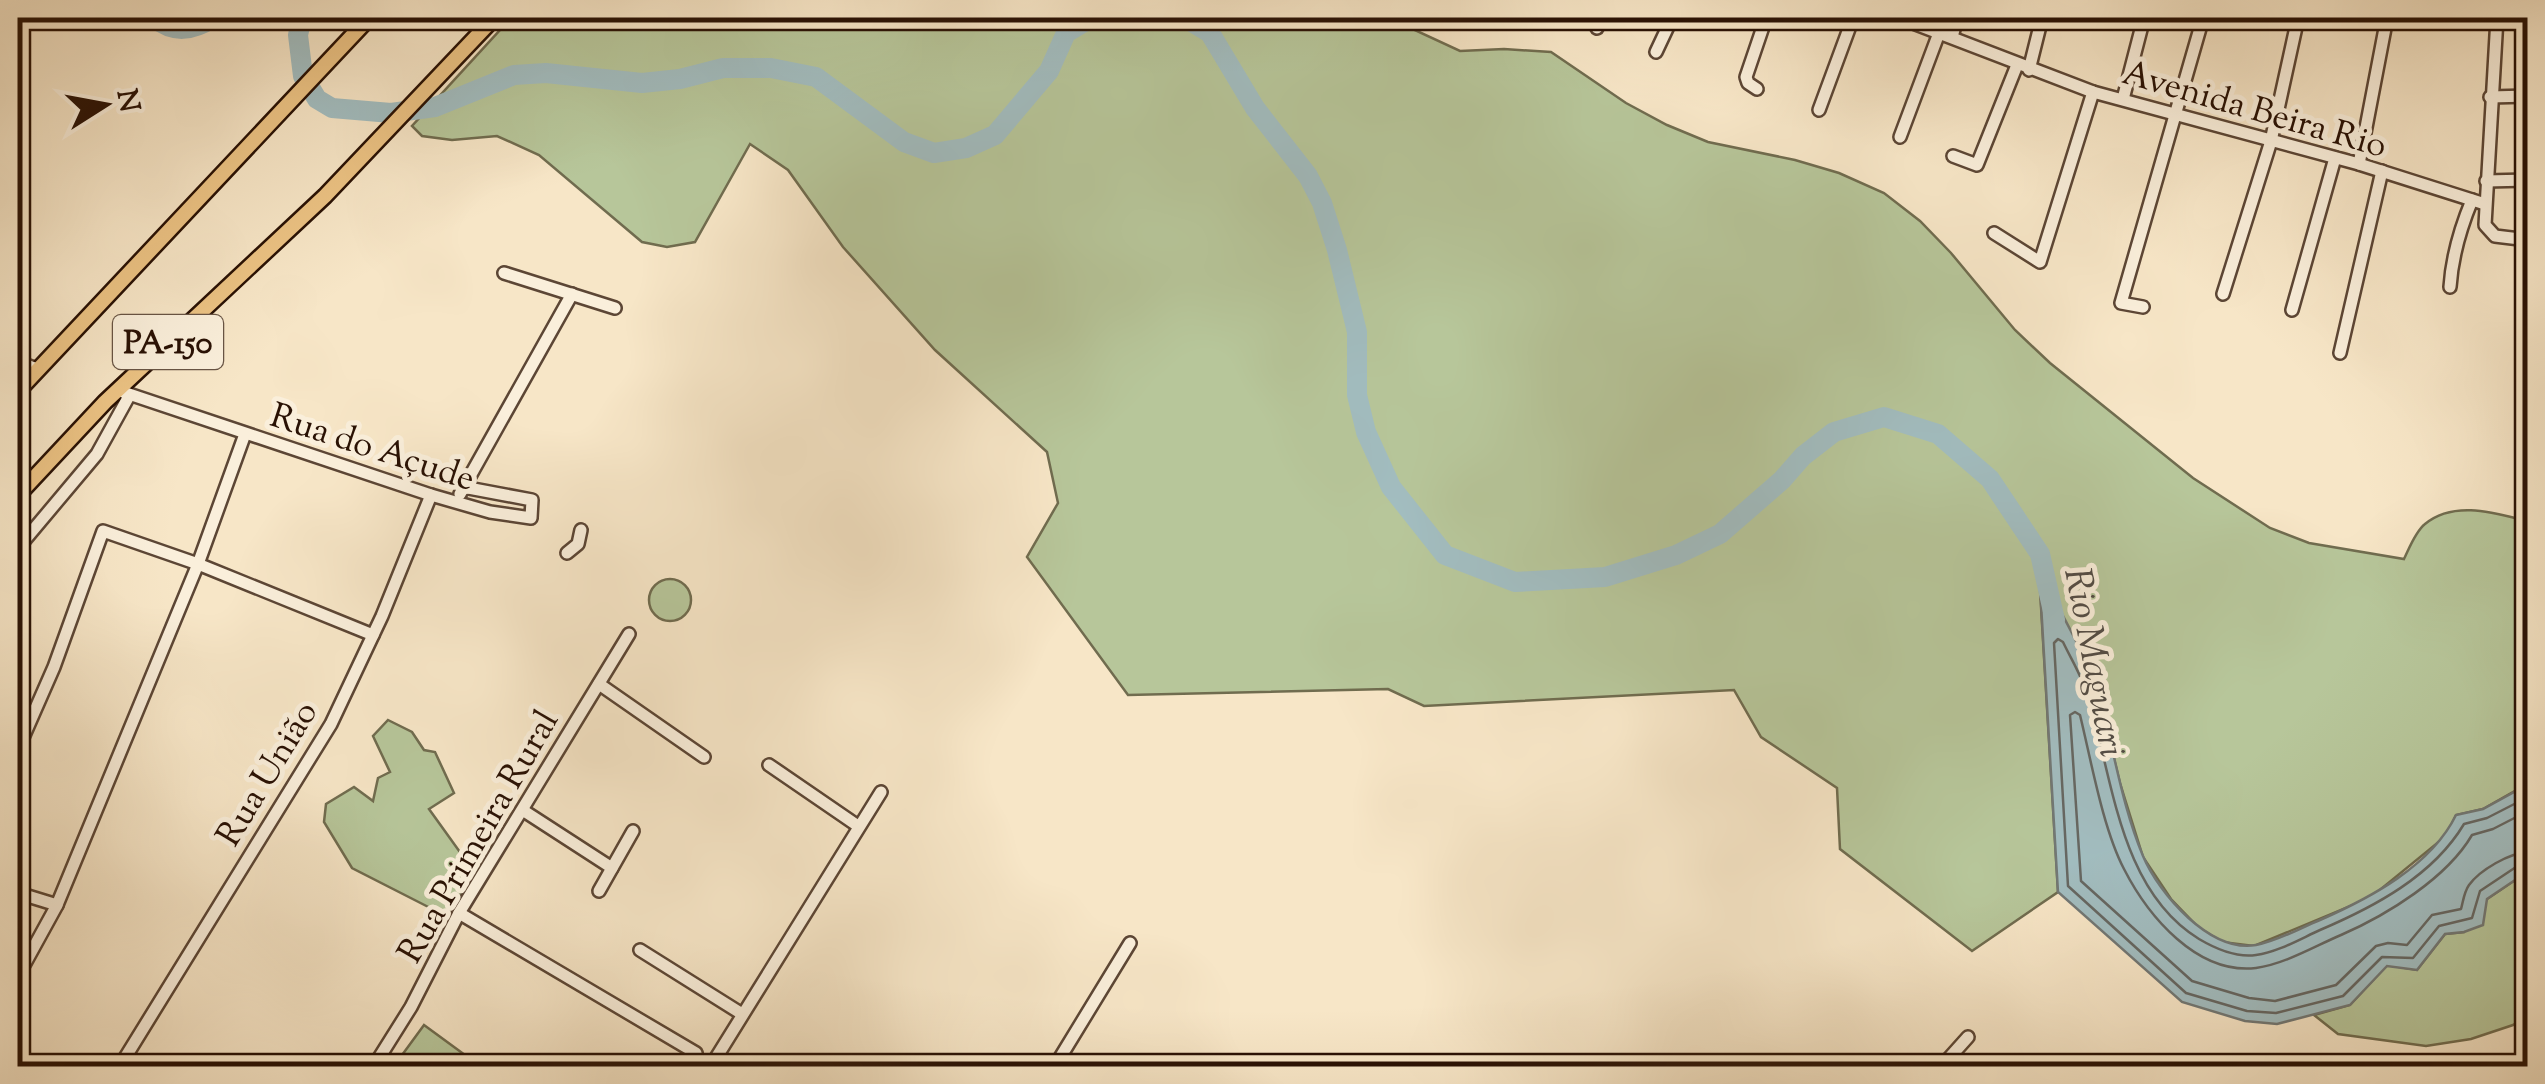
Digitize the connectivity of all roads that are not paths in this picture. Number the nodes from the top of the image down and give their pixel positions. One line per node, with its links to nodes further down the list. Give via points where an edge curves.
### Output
1 (368, 18): 45 (main road, PA-150)
2 (494, 18): 47 (main road, PA-150, via 325,196)
3 (1672, 18): 15 (street)
4 (1766, 18): 17 (street, via 1746,77)
5 (1853, 18): 22 (street)
6 (1900, 18): 14 (street, Avenida Beira Rio)
7 (1957, 18): 14 (street)
8 (2042, 18): 16 (street)
9 (2144, 18): 21 (street)
10 (2203, 18): 23 (street)
11 (2298, 18): 25 (street)
12 (2387, 18): 28 (street)
13 (2497, 18): 20 (street)
14 (1945, 35): 16 (street, Avenida Beira Rio); 24 (street)
15 (1656, 52)
16 (2023, 68): 18 (street, Avenida Beira Rio); 26 (street, via 1976,165)
17 (1757, 89)
18 (2093, 92): 21 (street, Avenida Beira Rio); 34 (street, via 2040,262)
19 (2528, 96): 20 (street)
20 (2490, 97): 31 (street)
21 (2124, 99): 23 (street, Avenida Beira Rio)
22 (1820, 110)
23 (2175, 114): 25 (street, Avenida Beira Rio); 40 (street, via 2121,303)
24 (1900, 137)
25 (2271, 142): 27 (street, Avenida Beira Rio); 39 (street)
26 (1952, 156)
27 (2334, 158): 28 (street, Avenida Beira Rio); 42 (street)
28 (2358, 164): 29 (street, Avenida Beira Rio)
29 (2382, 172): 32 (street, Avenida Beira Rio); 43 (street)
30 (2528, 180): 31 (street)
31 (2486, 181): 33 (street)
32 (2472, 200): 33 (street, Avenida Beira Rio); 37 (street)
33 (2486, 204): 35 (street, via 2492,235)
34 (1994, 233)
35 (2528, 240)
36 (504, 273): 38 (street)
37 (2450, 288)
38 (572, 294): 41 (street); 49 (street)
39 (2223, 294)
40 (2143, 307)
41 (615, 308)
42 (2292, 310)
43 (2340, 353)
44 (18, 362): 45 (street)
45 (37, 369): 46 (main road, PA-150)
46 (18, 391)
47 (123, 393): 48 (street, Rua do Açude); 51 (main road, PA-150); 54 (street, via 97,454)
48 (245, 434): 50 (street, Rua do Açude); 56 (street)
49 (463, 487): 52 (street); 52 (street, Rua do Açude, via 532,500 531,518)
50 (431, 494): 52 (street, Rua do Açude); 58 (street, Rua União)
51 (18, 495)
52 (456, 502)
53 (581, 530): 55 (street)
54 (18, 548)
55 (567, 553)
56 (198, 564): 58 (street); 60 (street, via 101,534); 70 (street)
57 (629, 634): 59 (street, Rua Primeira Rural)
58 (373, 635): 78 (street, Rua União, via 331,724)
59 (599, 684): 61 (street); 64 (street, Rua Primeira Rural)
60 (18, 748)
61 (704, 757)
62 (768, 765): 65 (street)
63 (881, 792): 65 (street)
64 (524, 810): 67 (street); 71 (street, Rua Primeira Rural)
65 (862, 826): 75 (street)
66 (633, 831): 67 (street)
67 (612, 868): 68 (street)
68 (600, 892)
69 (18, 893): 70 (street)
70 (57, 905): 74 (street)
71 (459, 913): 77 (street); 79 (street, Rua Primeira Rural)
72 (1130, 944): 81 (street)
73 (640, 950): 75 (street)
74 (18, 976)
75 (742, 1014): 80 (street)
76 (1968, 1037): 82 (street)
77 (696, 1053)
78 (120, 1066)
79 (374, 1066)
80 (711, 1066)
81 (1054, 1066)
82 (1942, 1066)

